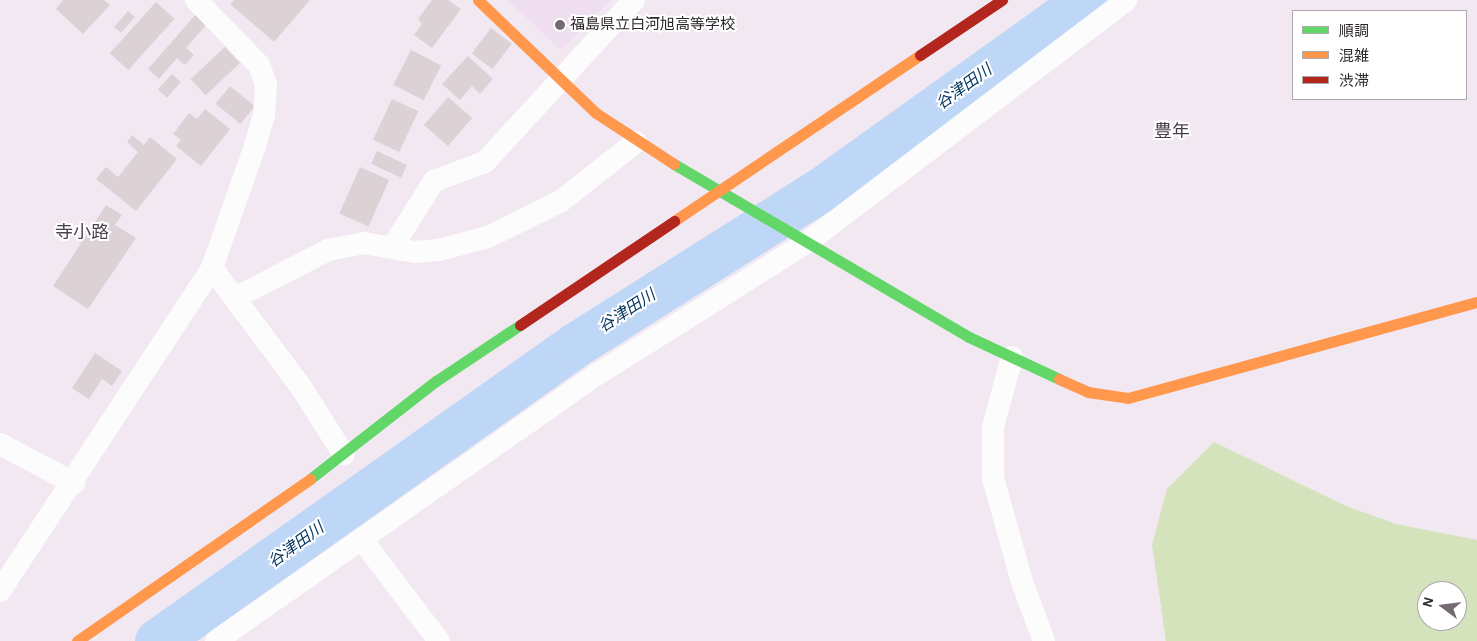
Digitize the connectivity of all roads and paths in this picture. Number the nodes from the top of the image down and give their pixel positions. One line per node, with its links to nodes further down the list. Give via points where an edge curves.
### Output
1 (196, 0): 11 (street, via 244,46 259,65 266,85 264,115)
2 (478, 0): 6 (street)
3 (634, 0): 6 (street)
4 (1002, 0): 8 (street)
5 (1126, 0): 9 (street)
6 (562, 80): 7 (street); 10 (street, via 485,162 434,181)
7 (636, 142): 8 (street); 10 (street, via 561,201 526,221 438,250 415,252)
8 (719, 192): 9 (street); 16 (street, via 436,381)
9 (803, 238): 14 (street, via 969,337); 18 (street, via 598,374)
10 (393, 246): 12 (street, via 364,243 328,250)
11 (212, 268): 12 (street); 17 (street)
12 (237, 297): 16 (street)
13 (1477, 302): 14 (street, via 1128,398 1088,392)
14 (1012, 357): 23 (street, via 994,427 992,478 1022,582)
15 (0, 444): 17 (street)
16 (344, 455): 20 (street)
17 (74, 483): 19 (street)
18 (363, 541): 21 (street); 22 (street)
19 (0, 591)
20 (77, 641)
21 (216, 641)
22 (439, 641)
23 (1044, 641)

